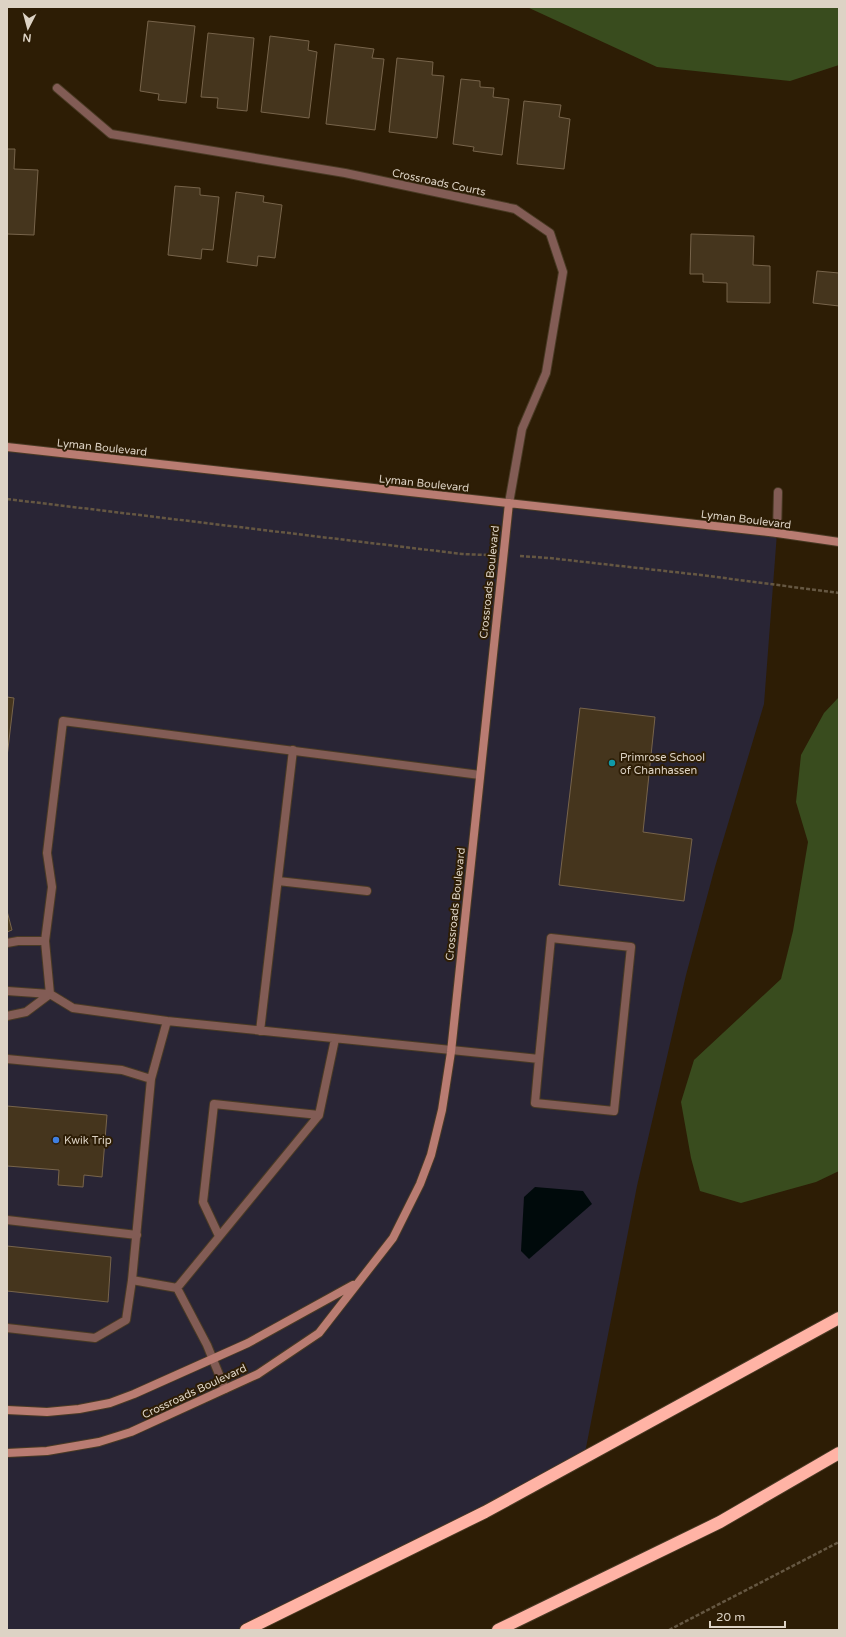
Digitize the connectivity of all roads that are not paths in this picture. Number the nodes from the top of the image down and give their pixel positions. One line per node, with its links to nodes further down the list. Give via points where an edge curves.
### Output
1 (57, 88): 4 (street, Crossroads Courts, via 111,134 345,173 515,209 550,233 563,272 546,373 522,429)
2 (7, 447): 4 (street, Lyman Boulevard)
3 (778, 492): 5 (street)
4 (509, 504): 5 (street, Lyman Boulevard); 8 (street, Crossroads Boulevard)
5 (777, 533): 6 (street, Lyman Boulevard)
6 (839, 542)
7 (293, 750): 8 (street); 9 (street); 11 (street, via 63,721 47,853 52,887)
8 (480, 775): 19 (street, Crossroads Boulevard)
9 (278, 880): 10 (street); 17 (street)
10 (367, 891)
11 (45, 941): 12 (street); 14 (street)
12 (7, 943)
13 (7, 991): 14 (street)
14 (50, 994): 15 (street, via 26,1012); 16 (street, via 73,1008)
15 (7, 1016)
16 (167, 1021): 17 (street); 22 (street)
17 (260, 1031): 18 (street)
18 (335, 1039): 19 (street); 23 (street)
19 (451, 1052): 21 (street); 28 (street, Crossroads Boulevard, via 442,1110 431,1156 420,1184 393,1238)
20 (7, 1059): 22 (street, via 122,1070)
21 (539, 1059): 21 (street, via 535,1103 614,1111 631,947 551,938)
22 (151, 1079): 25 (street)
23 (319, 1115): 26 (street); 26 (street, via 214,1104 203,1202)
24 (7, 1220): 25 (street)
25 (137, 1235): 27 (street)
26 (219, 1236): 29 (street)
27 (132, 1280): 29 (street); 31 (street, via 126,1320 95,1338)
28 (356, 1284): 32 (street, Crossroads Boulevard); 33 (street, Crossroads Boulevard, via 319,1333 258,1374)
29 (178, 1288): 32 (street)
30 (839, 1318): 37 (highway, via 485,1512)
31 (7, 1328)
32 (214, 1360): 33 (street); 34 (street, Crossroads Boulevard, via 110,1403 47,1412)
33 (225, 1389): 36 (street, Crossroads Boulevard, via 131,1432 99,1442 47,1451)
34 (7, 1410)
35 (839, 1452): 38 (highway, via 720,1522)
36 (7, 1453)
37 (246, 1630)
38 (498, 1630)

